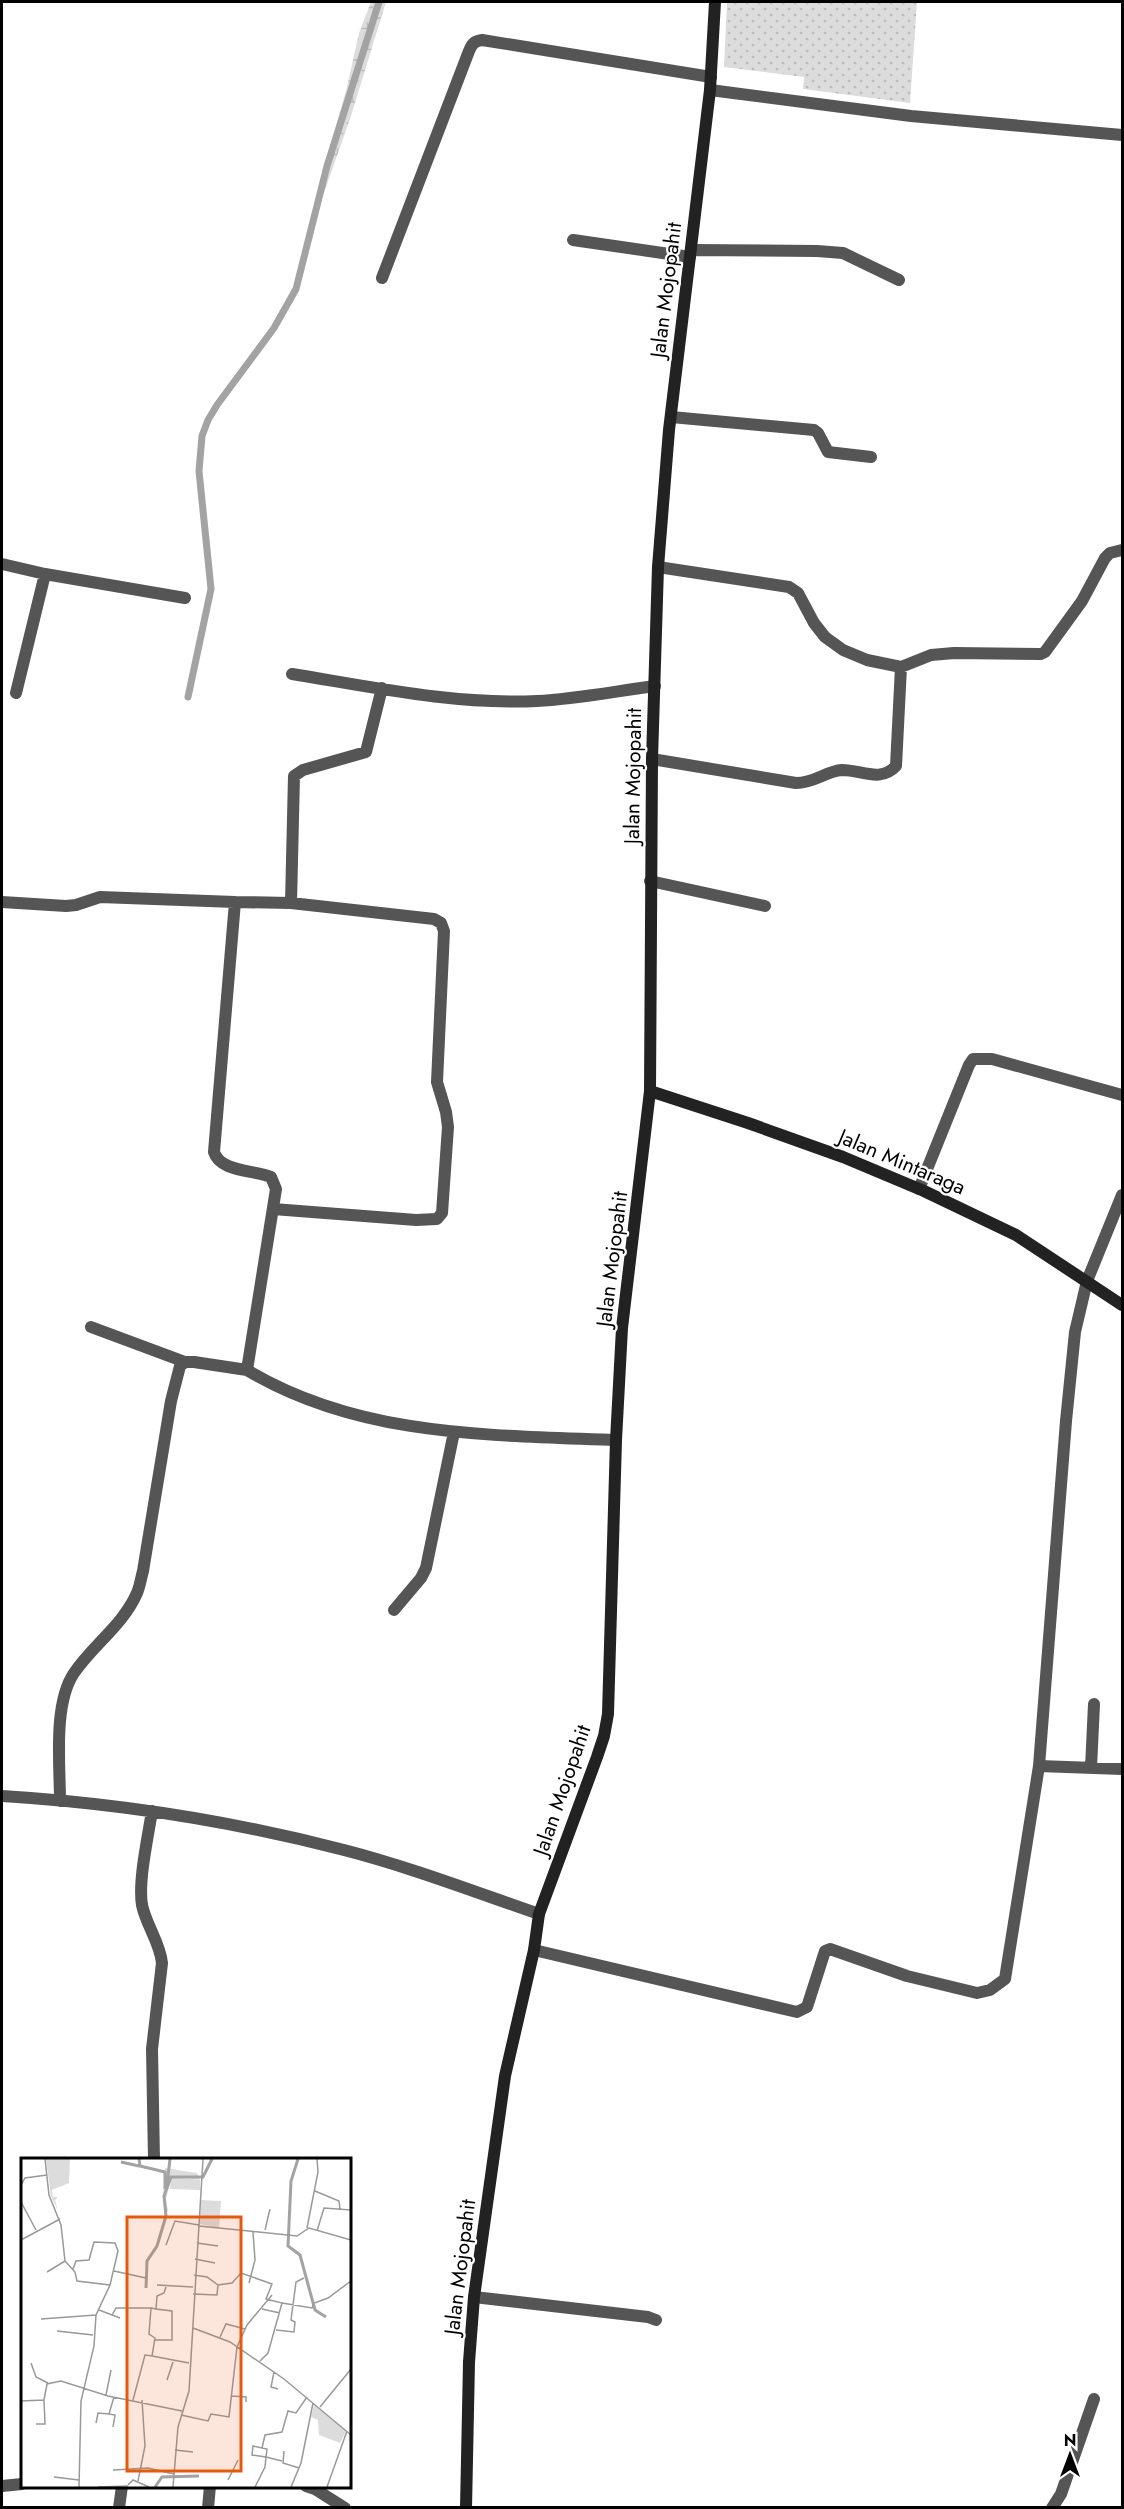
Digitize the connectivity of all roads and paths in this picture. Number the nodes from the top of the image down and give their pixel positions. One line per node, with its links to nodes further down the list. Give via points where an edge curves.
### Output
1 (715, 2): 2 (street, Jalan Mojopahit)
2 (710, 84): 3 (street, via 911,116); 5 (street, Jalan Mojopahit); 6 (street, via 476,41 471,44)
3 (1122, 135)
4 (573, 240): 5 (street)
5 (690, 254): 7 (street, via 843,254); 8 (street, Jalan Mojopahit)
6 (382, 278)
7 (899, 280)
8 (671, 417): 9 (street, via 814,430 827,452); 12 (street, Jalan Mojopahit)
9 (871, 457)
10 (1122, 550): 15 (street, via 1105,558 1082,601 1041,654 931,655)
11 (2, 564): 13 (street)
12 (658, 567): 15 (street, via 789,587 798,593 825,638 867,660); 17 (street, Jalan Mojopahit)
13 (45, 574): 14 (street); 19 (street)
14 (185, 598)
15 (901, 667): 20 (street, via 896,766 889,773 842,770 808,783 796,783)
16 (292, 674): 18 (street)
17 (654, 686): 18 (street, via 537,701 455,698); 20 (street, Jalan Mojopahit)
18 (382, 688): 24 (street, via 366,752 294,776)
19 (16, 693)
20 (652, 759): 21 (street, Jalan Mojopahit)
21 (650, 881): 25 (street); 26 (street, Jalan Mojopahit)
22 (2, 902): 23 (street, via 66,906 100,897)
23 (235, 902): 24 (street); 30 (street, via 214,1152 226,1165 271,1177 276,1189)
24 (291, 903): 30 (street, via 434,919 441,923 444,931 437,1082 448,1127 443,1208 439,1217 424,1220)
25 (765, 906)
26 (650, 1091): 28 (street, Jalan Mintaraga, via 832,1153); 37 (street, Jalan Mojopahit, via 622,1328)
27 (1122, 1095): 28 (street, via 992,1059 973,1059)
28 (919, 1189): 31 (street, Jalan Mintaraga, via 1016,1235)
29 (1122, 1195): 31 (street)
30 (273, 1209): 35 (street)
31 (1087, 1281): 32 (street, Jalan Mintaraga); 40 (street, via 1072,1356)
32 (1122, 1305)
33 (91, 1327): 34 (street)
34 (185, 1362): 35 (street); 44 (street, via 176,1376 137,1593 116,1625 73,1675 64,1699)
35 (247, 1370): 36 (street, via 297,1396 352,1416)
36 (454, 1432): 37 (street); 38 (street, via 426,1568)
37 (616, 1440): 46 (street, Jalan Mojopahit, via 609,1692 604,1737)
38 (394, 1610)
39 (1095, 1704): 41 (street)
40 (1039, 1766): 41 (street); 47 (street, via 1005,1979 990,1990 977,1993 908,1976 830,1949 820,1961 807,2007 797,2012)
41 (1090, 1767): 42 (street)
42 (1122, 1769)
43 (2, 1797): 44 (street)
44 (60, 1801): 45 (street)
45 (152, 1811): 46 (street, via 345,1850); 48 (street, via 141,1889 142,1906 162,1963 152,2049)
46 (539, 1914): 47 (street, Jalan Mojopahit)
47 (534, 1950): 49 (street, Jalan Mojopahit, via 505,2076)
48 (154, 2158)
49 (474, 2297): 50 (street); 60 (street, Jalan Mojopahit)
50 (656, 2320)
51 (1095, 2399): 61 (street, via 1061,2494)
52 (21, 2484): 53 (street)
53 (2, 2486)
54 (122, 2488): 57 (street)
55 (210, 2488): 58 (street)
56 (310, 2488): 59 (street)
57 (118, 2508)
58 (208, 2508)
59 (345, 2508)
60 (466, 2508)
61 (1052, 2508)

